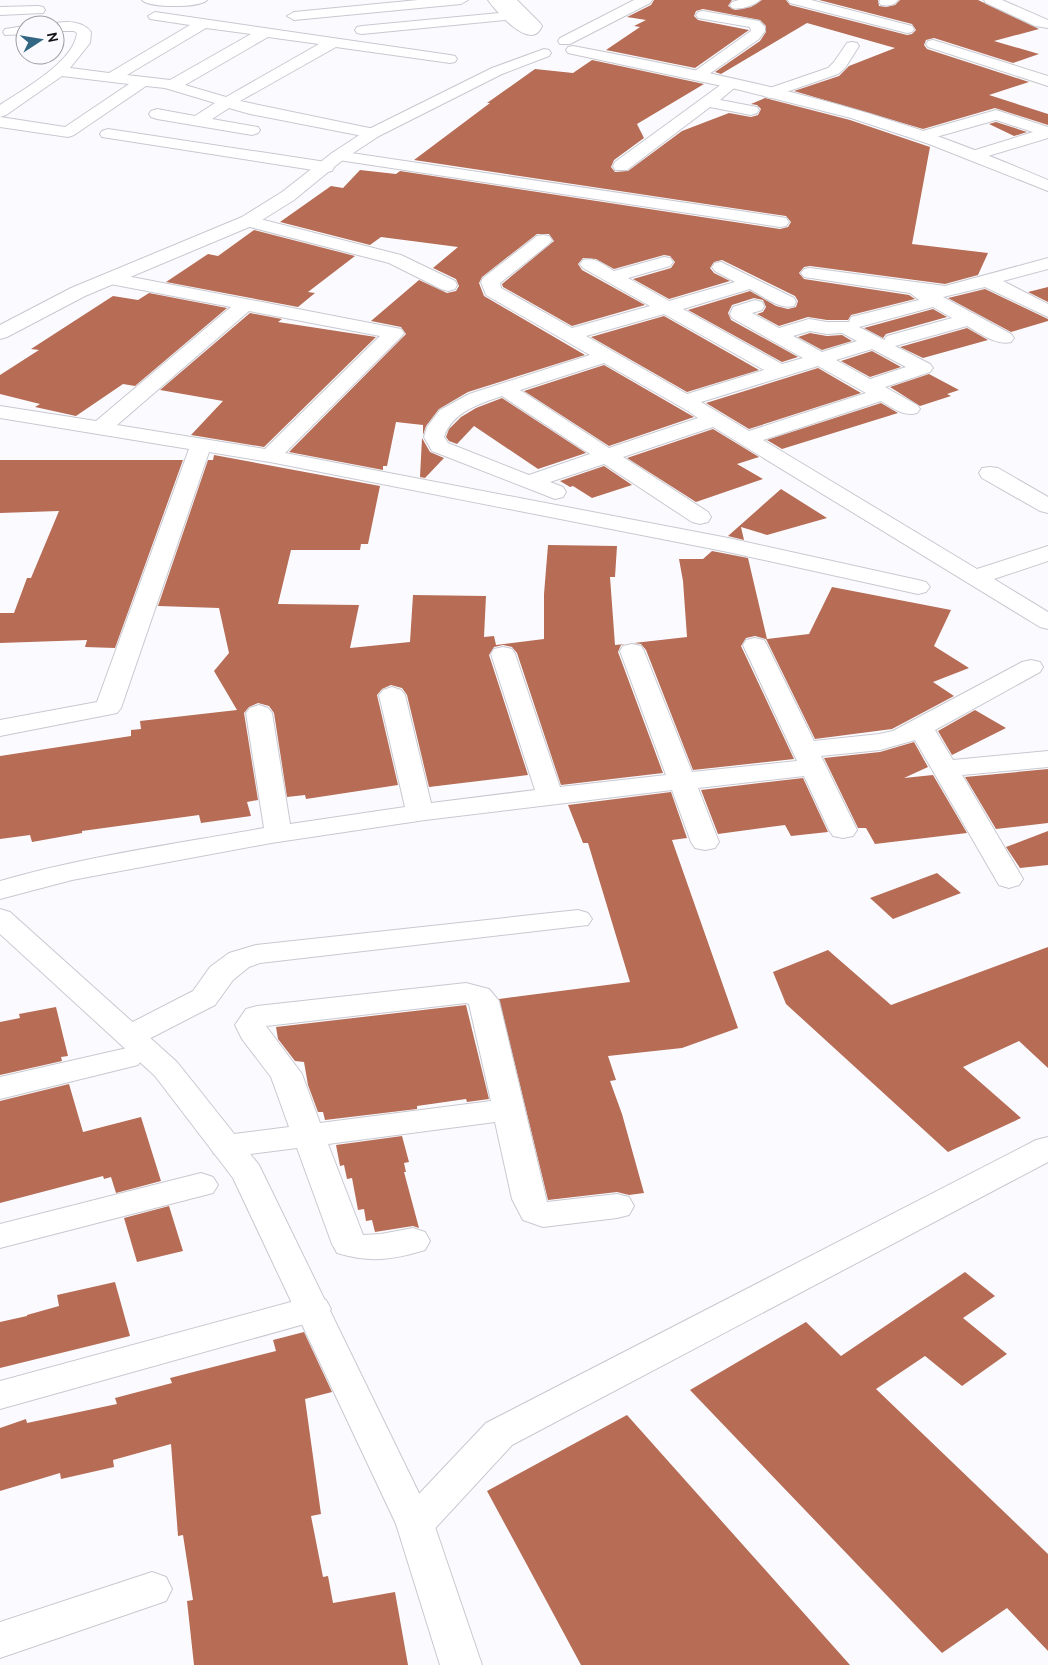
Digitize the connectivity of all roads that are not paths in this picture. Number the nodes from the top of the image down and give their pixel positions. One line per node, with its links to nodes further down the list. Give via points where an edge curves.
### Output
1 (150, 0): 2 (street)
2 (200, 0)
3 (462, 0): 10 (street)
4 (645, 0): 35 (street)
5 (753, 0): 14 (street)
6 (795, 0): 15 (street)
7 (837, 0): 15 (street)
8 (991, 0): 25 (street)
9 (503, 1): 21 (street); 30 (street, via 535,26)
10 (425, 2): 12 (street); 23 (street)
11 (1031, 2): 13 (street)
12 (368, 4): 20 (street)
13 (1047, 4)
14 (737, 5)
15 (819, 6): 22 (street); 27 (street)
16 (38, 10): 17 (street)
17 (0, 11)
18 (703, 15): 42 (street, via 754,24 758,31)
19 (155, 16): 24 (street)
20 (294, 16)
21 (511, 16): 23 (street); 30 (street, via 522,28)
22 (794, 16)
23 (450, 22): 28 (street)
24 (204, 23): 32 (street); 43 (street)
25 (1048, 24)
26 (65, 27): 39 (street, via 77,27 84,32 83,43)
27 (907, 29)
28 (362, 30)
29 (15, 31): 31 (street)
30 (531, 31): 37 (street)
31 (10, 32)
32 (266, 32): 33 (street); 47 (street)
33 (332, 43): 38 (street); 50 (street)
34 (933, 44): 45 (street)
35 (569, 46): 37 (street, via 558,54); 42 (street)
36 (852, 46): 48 (street, via 832,71)
37 (545, 47): 57 (street)
38 (450, 59)
39 (65, 64)
40 (64, 65): 41 (street)
41 (59, 71): 43 (street); 52 (street)
42 (697, 76): 46 (street)
43 (112, 77): 44 (street)
44 (143, 81): 47 (street); 55 (street, via 68,132)
45 (1048, 81)
46 (731, 84): 48 (street); 49 (street)
47 (173, 86): 50 (street)
48 (769, 93): 60 (street)
49 (707, 102): 51 (street); 65 (street)
50 (226, 103): 54 (street); 57 (street)
51 (751, 110)
52 (0, 112)
53 (157, 114): 54 (street)
54 (198, 120): 56 (street)
55 (0, 122)
56 (252, 130)
57 (373, 133): 63 (street)
58 (1048, 133): 60 (street, via 996,115); 62 (street)
59 (108, 134): 61 (street)
60 (922, 136): 62 (street)
61 (211, 150): 63 (street); 64 (street)
62 (975, 155): 66 (street)
63 (332, 161): 67 (street, via 288,196); 68 (street)
64 (187, 165)
65 (621, 166)
66 (1048, 186)
67 (248, 221): 76 (street); 79 (street, via 395,258)
68 (780, 222)
69 (543, 240): 90 (street, via 490,282 493,291)
70 (664, 262): 75 (street)
71 (1048, 263): 77 (street)
72 (589, 264): 75 (street)
73 (721, 267): 78 (street)
74 (810, 273): 80 (street)
75 (613, 277): 85 (street)
76 (111, 279): 83 (street); 89 (street, via 78,292)
77 (988, 281): 80 (street, via 945,292); 86 (street)
78 (752, 283): 82 (street); 85 (street)
79 (448, 285)
80 (911, 288): 81 (street)
81 (936, 301): 87 (street); 88 (street)
82 (787, 302)
83 (246, 304): 104 (street); 107 (street, via 394,333)
84 (755, 306): 91 (street, via 739,314)
85 (666, 307): 90 (street); 97 (street)
86 (1048, 311)
87 (969, 319): 92 (street); 93 (street)
88 (858, 321)
89 (0, 333)
90 (570, 335): 95 (street)
91 (778, 335): 94 (street, via 809,325 842,327); 96 (street)
92 (1004, 338)
93 (894, 340)
94 (874, 342): 96 (street); 99 (street, via 923,368)
95 (606, 356): 98 (street); 100 (street)
96 (821, 359): 97 (street); 99 (street)
97 (780, 371): 100 (street)
98 (503, 388): 108 (street); 110 (street, via 452,410 443,418 434,438 439,446 459,456)
99 (876, 390): 101 (street); 105 (street)
100 (684, 400): 103 (street)
101 (910, 409)
102 (0, 412): 104 (street)
103 (714, 419): 105 (street); 108 (street)
104 (100, 429): 106 (street)
105 (747, 438): 115 (street)
106 (201, 445): 107 (street); 125 (street, via 108,708)
107 (270, 456): 116 (street, via 728,545)
108 (607, 456): 110 (street); 113 (street)
109 (990, 473): 112 (street)
110 (530, 482): 111 (street)
111 (554, 492)
112 (1048, 506)
113 (700, 517)
114 (1048, 553): 115 (street)
115 (976, 578): 117 (street)
116 (918, 587)
117 (1048, 622)
118 (755, 644): 126 (street)
119 (632, 651): 129 (street)
120 (503, 654): 130 (street)
121 (1031, 667): 124 (street)
122 (392, 695): 131 (street)
123 (259, 713): 133 (street)
124 (921, 727): 126 (street, via 902,736); 128 (street)
125 (0, 728)
126 (809, 758): 129 (street); 132 (street)
127 (1048, 759): 128 (street)
128 (945, 769): 135 (street)
129 (681, 782): 130 (street); 134 (street)
130 (550, 796): 131 (street)
131 (420, 813): 133 (street)
132 (843, 830)
133 (278, 833): 136 (street, via 51,876)
134 (705, 842)
135 (1009, 879)
136 (0, 890)
137 (578, 919): 139 (street, via 256,954 239,960 221,974 204,998)
138 (5, 929): 139 (street)
139 (128, 1047): 140 (street); 143 (street, via 166,1069)
140 (0, 1088)
141 (507, 1110): 142 (street); 142 (street, via 484,1001 475,993 261,1014 250,1025 286,1074); 146 (street, via 529,1199 535,1211 543,1215)
142 (307, 1135): 143 (street); 148 (street, via 349,1244 370,1248)
143 (226, 1146): 149 (street, via 247,1173)
144 (1048, 1148): 151 (street, via 499,1434)
145 (201, 1185): 147 (street)
146 (617, 1206)
147 (0, 1236)
148 (413, 1241)
149 (313, 1310): 150 (street); 151 (street)
150 (0, 1395)
151 (415, 1524): 154 (street)
152 (152, 1589): 153 (street)
153 (0, 1640)
154 (462, 1665)

